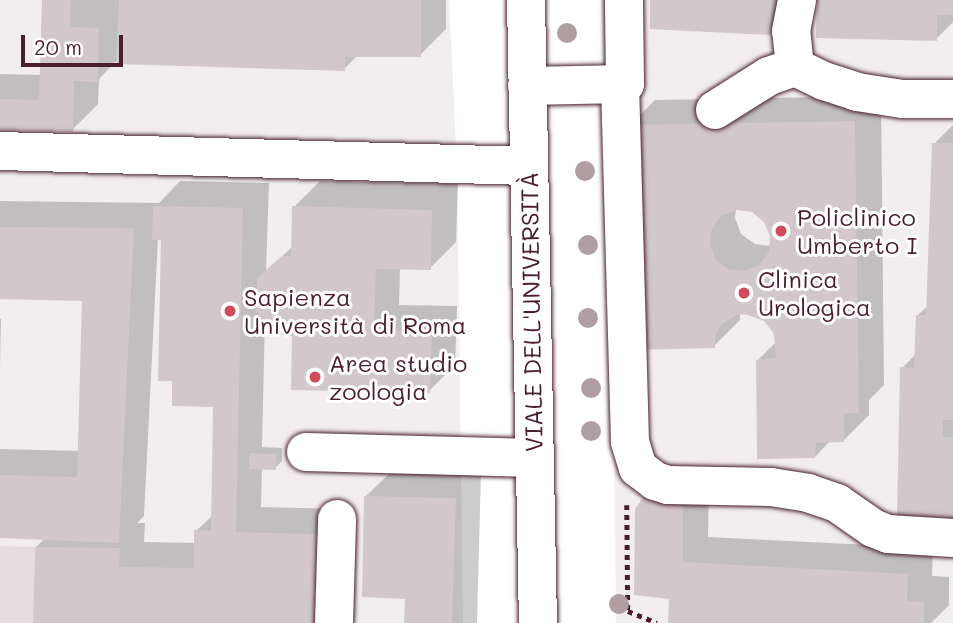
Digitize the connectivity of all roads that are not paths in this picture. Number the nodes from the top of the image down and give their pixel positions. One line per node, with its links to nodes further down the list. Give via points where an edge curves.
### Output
1 (526, 0): 6 (street, VIALE DELL'UNIVERSITÀ)
2 (624, 0): 5 (street, via 625,84)
3 (797, 0): 4 (street, via 791,31)
4 (795, 67): 7 (street, via 858,92 902,99); 8 (street, via 769,76)
5 (620, 84): 6 (street); 14 (street, via 630,442 638,468 668,485 771,487 808,493 837,503 888,534)
6 (527, 86): 10 (street, VIALE DELL'UNIVERSITÀ)
7 (953, 99)
8 (715, 110)
9 (0, 151): 10 (street)
10 (528, 166): 12 (street, VIALE DELL'UNIVERSITÀ)
11 (306, 452): 12 (street)
12 (535, 458): 16 (street, VIALE DELL'UNIVERSITÀ)
13 (337, 519): 15 (street)
14 (953, 538)
15 (334, 623)
16 (538, 623)

